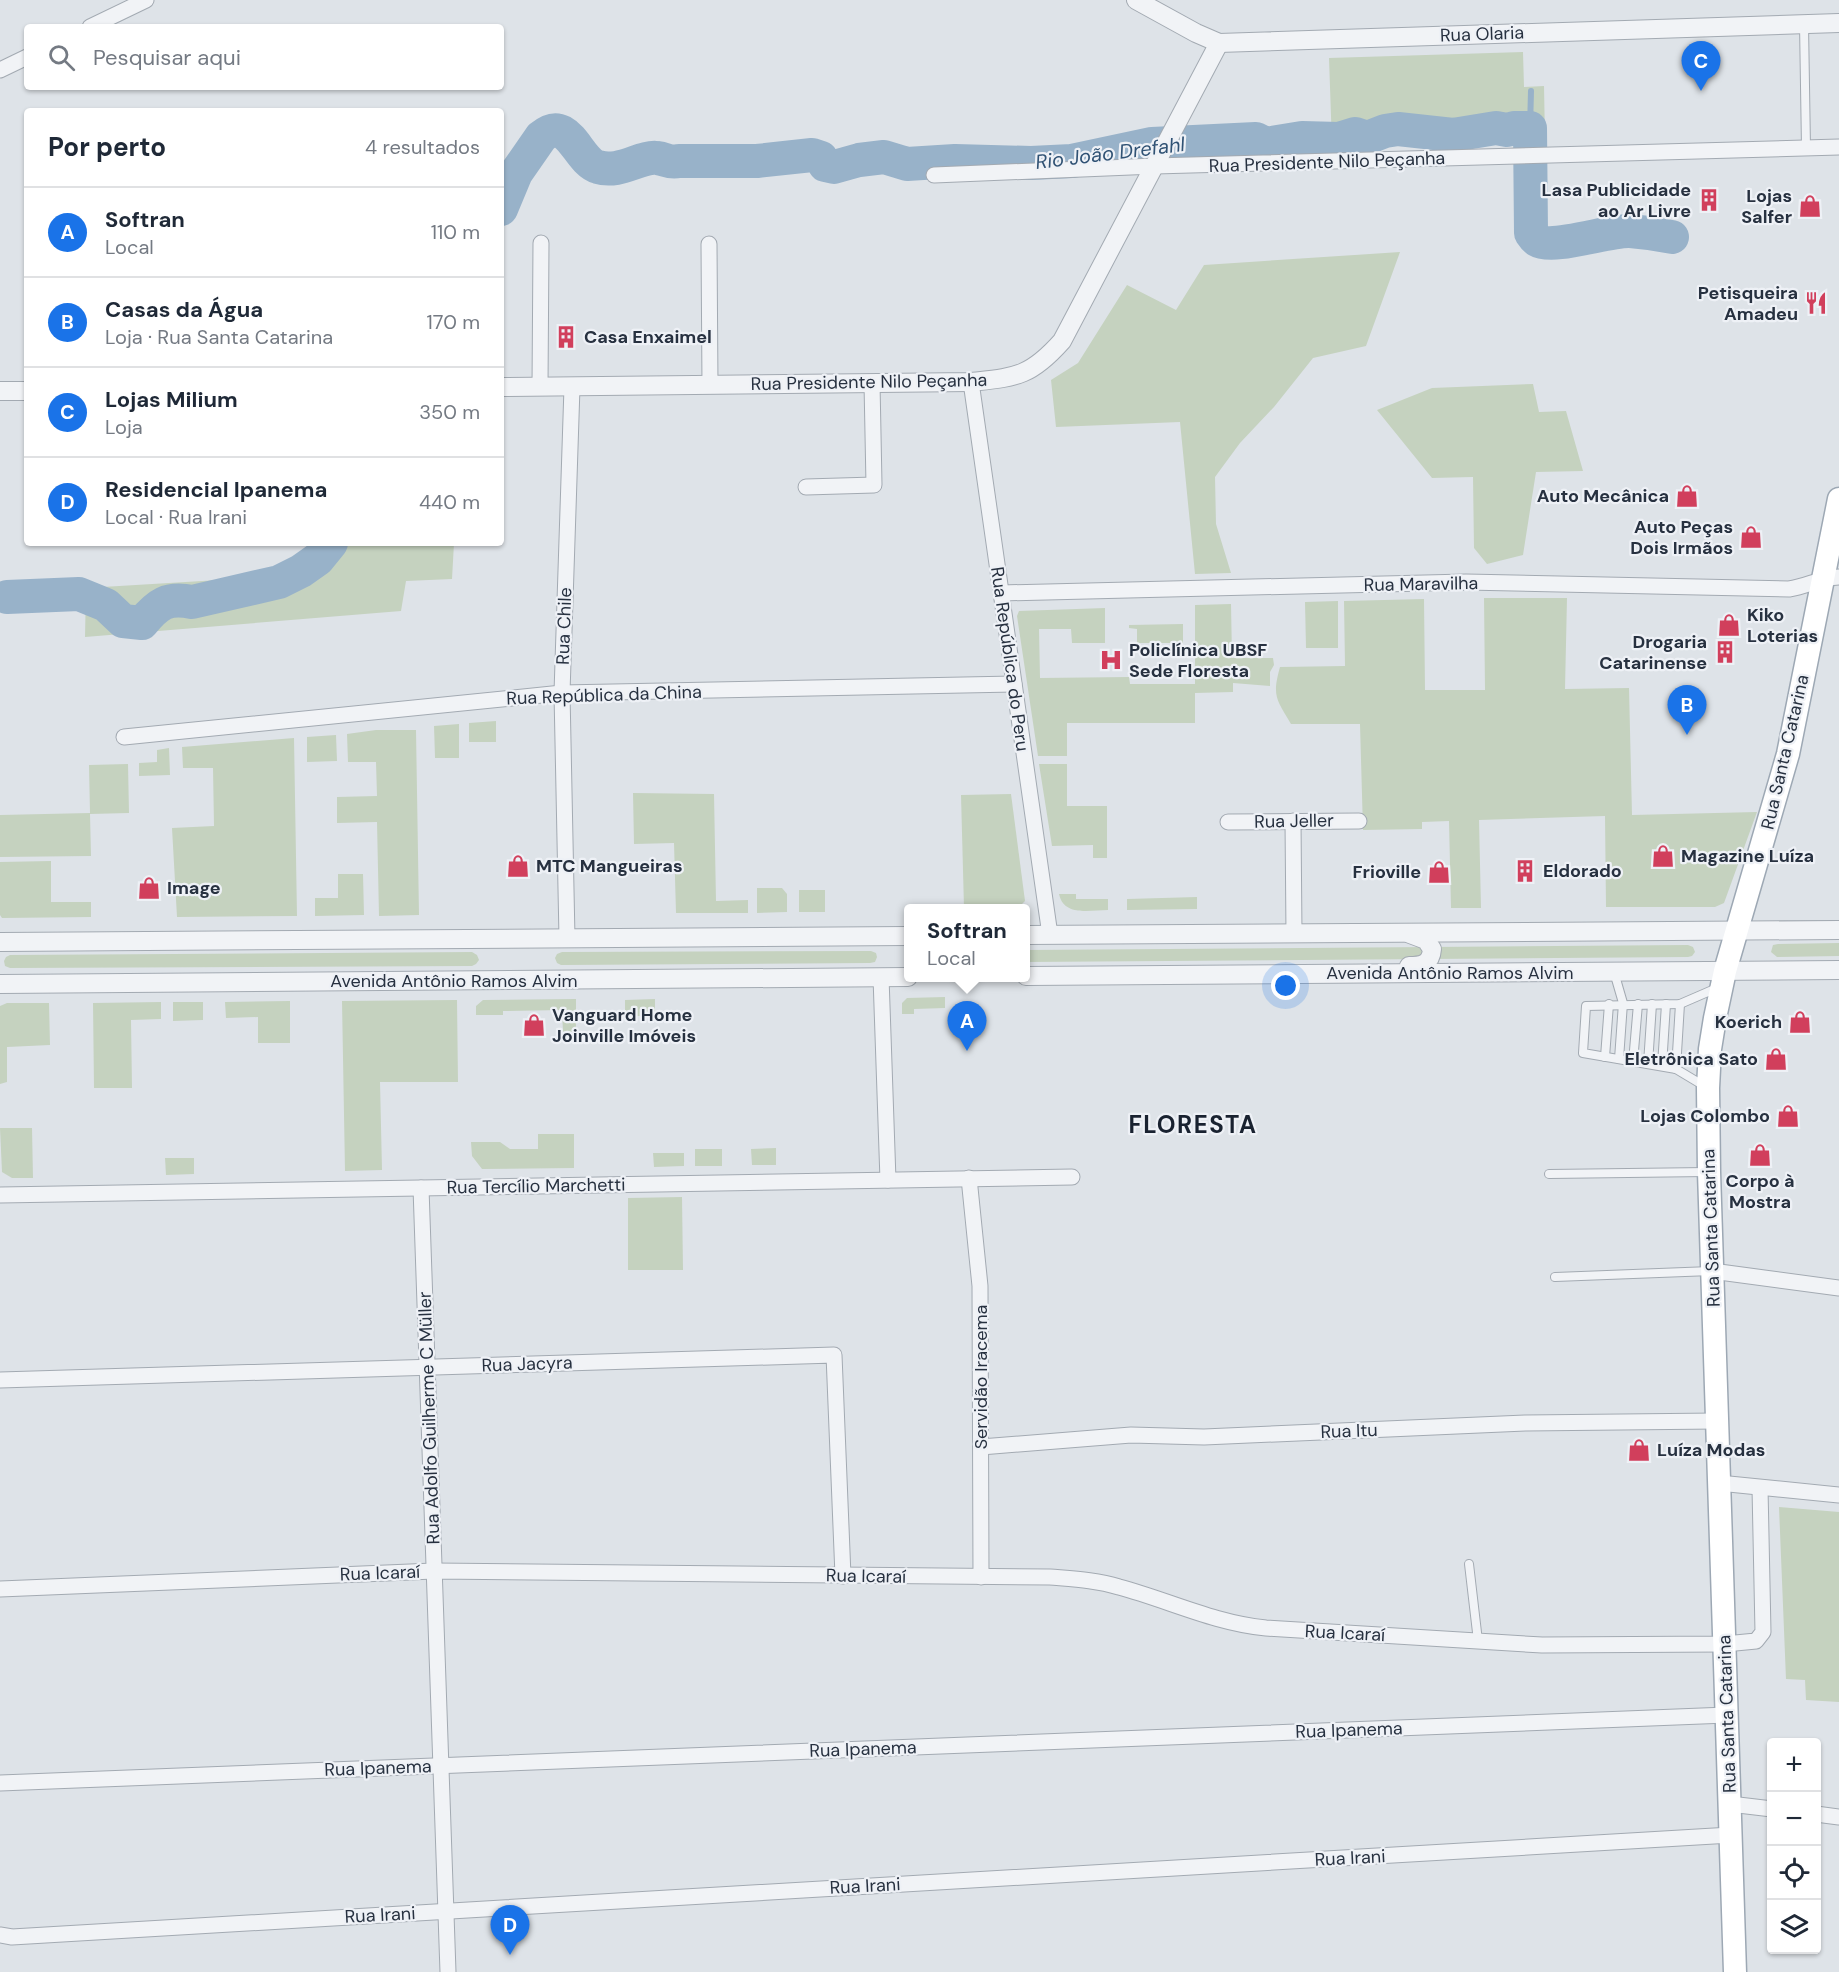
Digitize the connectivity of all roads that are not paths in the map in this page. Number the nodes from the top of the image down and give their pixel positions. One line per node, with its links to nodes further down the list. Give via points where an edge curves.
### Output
1 (147, 0): 4 (street)
2 (1136, 0): 6 (street, Rua Olaria)
3 (1839, 23): 5 (street, Rua Olaria)
4 (96, 24)
5 (1804, 24): 6 (street, Rua Olaria); 10 (lane)
6 (1219, 43): 11 (street)
7 (24, 58): 8 (street)
8 (0, 70)
9 (1839, 147): 10 (street, Rua Presidente Nilo Peçanha)
10 (1806, 148): 11 (street, Rua Presidente Nilo Peçanha, via 1538,156)
11 (1159, 158): 12 (street); 15 (street, Rua Presidente Nilo Peçanha, via 1062,341 1027,372)
12 (934, 175)
13 (541, 243): 19 (street)
14 (709, 244): 17 (street)
15 (971, 382): 16 (street, Rua Presidente Nilo Peçanha); 26 (street, Rua República do Peru)
16 (872, 383): 17 (street, Rua Presidente Nilo Peçanha); 23 (street, via 874,485)
17 (710, 385): 20 (street, Rua Presidente Nilo Peçanha)
18 (504, 387): 19 (street, Rua Presidente Nilo Peçanha)
19 (540, 387): 20 (street, Rua Presidente Nilo Peçanha)
20 (572, 387): 28 (street, Rua Chile)
21 (0, 391): 22 (street)
22 (24, 391)
23 (806, 487)
24 (1839, 499): 25 (main road, Rua Santa Catarina)
25 (1831, 577): 26 (street, Rua Maravilha, via 1789,589 1467,582); 34 (main road, Rua Santa Catarina, via 1788,754)
26 (1001, 593): 27 (street, Rua República do Peru)
27 (1014, 684): 28 (street, Rua República da China); 38 (street, Rua República do Peru)
28 (562, 693): 29 (street, Rua República da China); 40 (street, Rua Chile)
29 (124, 737)
30 (1293, 821): 31 (street, Rua Jeller); 32 (street, Rua Jeller); 36 (street)
31 (1359, 821)
32 (1228, 822)
33 (1839, 930): 34 (street)
34 (1737, 931): 35 (street); 48 (main road, Rua Santa Catarina)
35 (1407, 933): 36 (street); 44 (street, via 1430,943 1432,953 1427,963 1364,966)
36 (1294, 934): 38 (street)
37 (1030, 935): 38 (street)
38 (1050, 935)
39 (904, 936): 40 (street)
40 (567, 938): 41 (street)
41 (0, 942)
42 (1839, 970): 48 (street, Avenida Antônio Ramos Alvim)
43 (1614, 971): 44 (street, Avenida Antônio Ramos Alvim); 48 (street, Avenida Antônio Ramos Alvim); 51 (lane)
44 (1356, 973): 45 (street, Avenida Antônio Ramos Alvim)
45 (1030, 976)
46 (881, 977): 47 (street, Avenida Antônio Ramos Alvim); 49 (street, Avenida Antônio Ramos Alvim); 67 (street)
47 (904, 977)
48 (1723, 978): 55 (lane); 62 (main road, Rua Santa Catarina, via 1710,1049)
49 (0, 984)
50 (1609, 1004): 51 (lane); 56 (lane); 56 (lane, via 1586,1006 1582,1052)
51 (1623, 1004): 52 (lane); 57 (lane)
52 (1638, 1004): 53 (lane); 58 (lane)
53 (1652, 1004): 54 (lane); 59 (lane)
54 (1666, 1004): 55 (lane); 60 (lane)
55 (1680, 1004): 61 (lane)
56 (1605, 1057): 57 (lane)
57 (1619, 1059): 58 (lane)
58 (1633, 1062): 59 (lane)
59 (1647, 1064): 60 (lane)
60 (1662, 1066): 61 (lane)
61 (1676, 1069): 62 (lane)
62 (1708, 1088): 63 (main road, Rua Santa Catarina)
63 (1709, 1172): 64 (lane); 70 (main road, Rua Santa Catarina)
64 (1549, 1174)
65 (1072, 1177): 66 (street, Rua Tercílio Marchetti)
66 (969, 1179): 67 (street, Rua Tercílio Marchetti); 76 (street, Servidão Iracema, via 980,1286)
67 (888, 1180): 68 (street, Rua Tercílio Marchetti)
68 (422, 1188): 69 (street, Rua Tercílio Marchetti); 73 (street, Rua Adolfo Guilherme C Müller)
69 (0, 1195)
70 (1712, 1271): 71 (lane); 72 (street); 75 (main road, Rua Santa Catarina)
71 (1556, 1277)
72 (1839, 1288)
73 (427, 1367): 74 (street, Rua Jacyra); 81 (street, Rua Adolfo Guilherme C Müller); 82 (street, Rua Jacyra, via 834,1355)
74 (0, 1380)
75 (1717, 1420): 76 (street, Rua Itu, via 1525,1423 1204,1437 1131,1435); 77 (main road, Rua Santa Catarina)
76 (981, 1447): 83 (street, Servidão Iracema)
77 (1719, 1483): 78 (street); 86 (main road, Rua Santa Catarina)
78 (1760, 1488): 79 (street); 86 (street, Rua Icaraí, via 1763,1632 1756,1641)
79 (1839, 1495)
80 (1469, 1564): 85 (lane)
81 (434, 1571): 82 (street, Rua Icaraí); 84 (street, Rua Icaraí); 88 (street, Rua Adolfo Guilherme C Müller)
82 (843, 1576): 83 (street, Rua Icaraí)
83 (981, 1577): 85 (street, Rua Icaraí, via 1097,1581 1241,1626)
84 (0, 1589)
85 (1478, 1641): 86 (street, Rua Icaraí, via 1591,1646)
86 (1725, 1644): 87 (main road, Rua Santa Catarina)
87 (1727, 1715): 88 (street, Rua Ipanema); 90 (main road, Rua Santa Catarina)
88 (441, 1766): 89 (street, Rua Ipanema); 95 (street, Rua Adolfo Guilherme C Müller)
89 (0, 1783)
90 (1730, 1804): 91 (street); 94 (main road, Rua Santa Catarina)
91 (1767, 1808)
92 (1821, 1815): 93 (street)
93 (1839, 1817)
94 (1731, 1835): 95 (street, Rua Irani); 98 (main road, Rua Santa Catarina)
95 (446, 1911): 96 (street, Rua Irani); 97 (street, Rua Adolfo Guilherme C Müller)
96 (0, 1935)
97 (448, 1972)
98 (1735, 1972)

